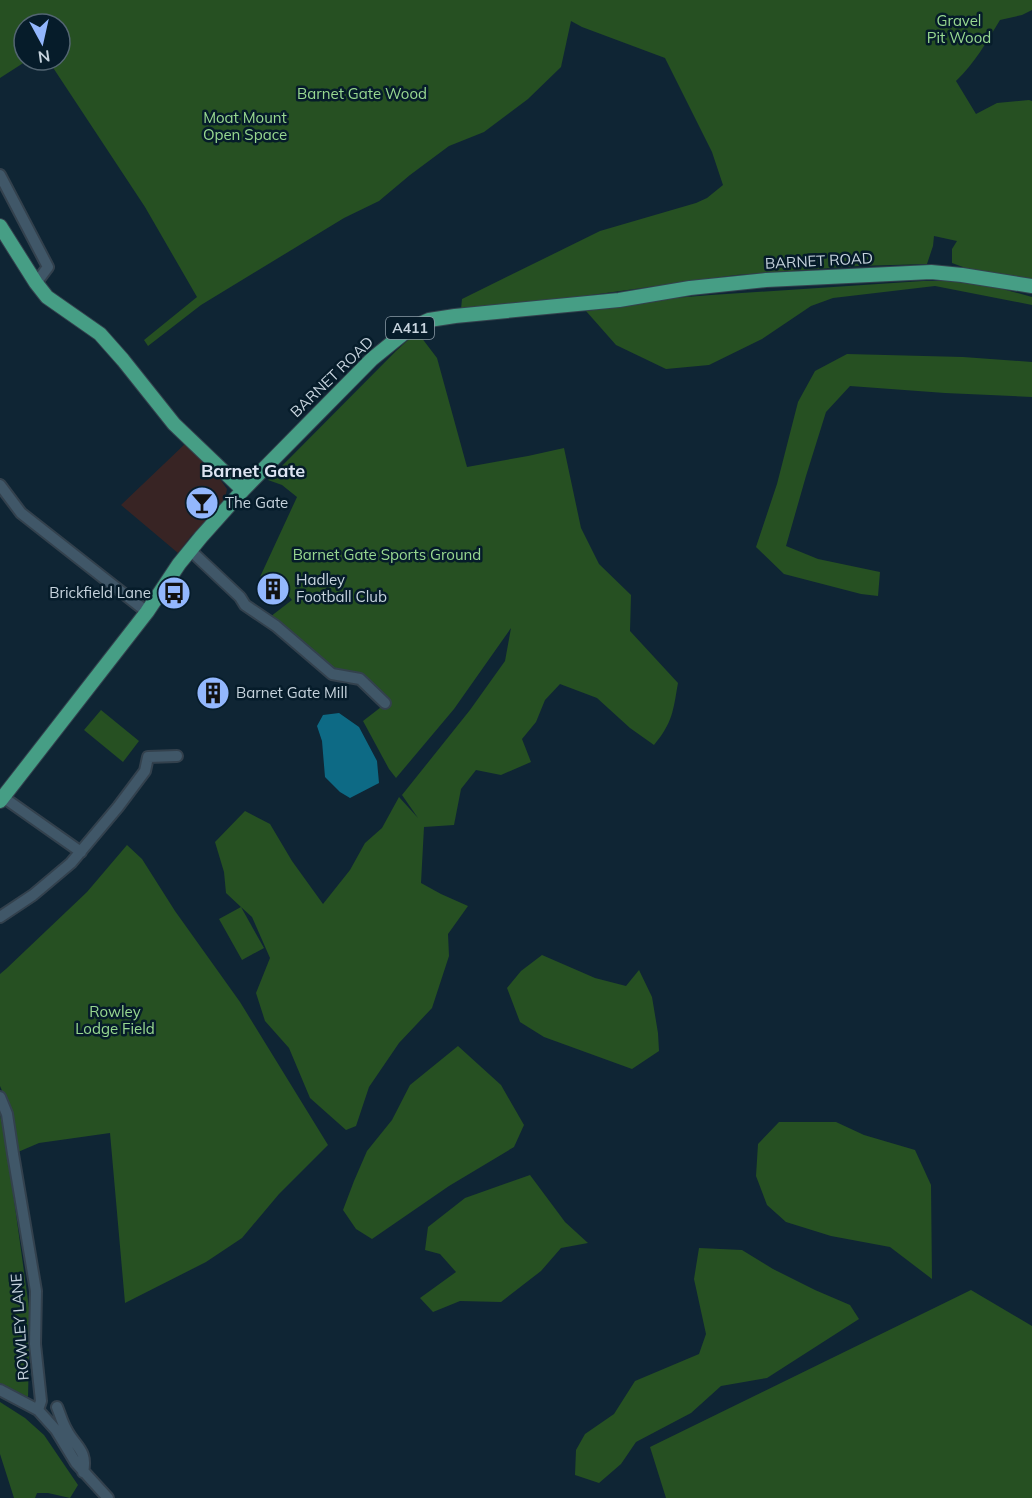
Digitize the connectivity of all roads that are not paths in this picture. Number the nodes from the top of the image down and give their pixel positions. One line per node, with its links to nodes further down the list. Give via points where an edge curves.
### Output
1 (0, 175): 3 (street, via 48,267)
2 (0, 226): 3 (main road)
3 (36, 283): 6 (main road, via 47,297 100,334 174,424)
4 (1032, 286): 6 (main road, BARNET ROAD / A411, via 931,272 766,280 429,320 409,328 372,359)
5 (0, 485): 8 (street, via 21,513)
6 (243, 490): 7 (main road, BARNET ROAD / A411)
7 (190, 550): 8 (main road, BARNET ROAD / A411); 9 (street, via 245,605 333,674 360,679)
8 (147, 612): 11 (main road, BARNET ROAD / A411)
9 (385, 703)
10 (177, 756): 12 (street, via 148,757 145,771)
11 (1, 798): 12 (street)
12 (81, 852): 13 (street, via 33,895)
13 (0, 917)
14 (0, 1097): 17 (street, ROWLEY LANE, via 7,1114 36,1291 35,1344 41,1401)
15 (0, 1390): 17 (street)
16 (57, 1407): 18 (street, via 85,1461)
17 (38, 1410): 18 (street)
18 (83, 1472): 19 (street)
19 (108, 1498)

